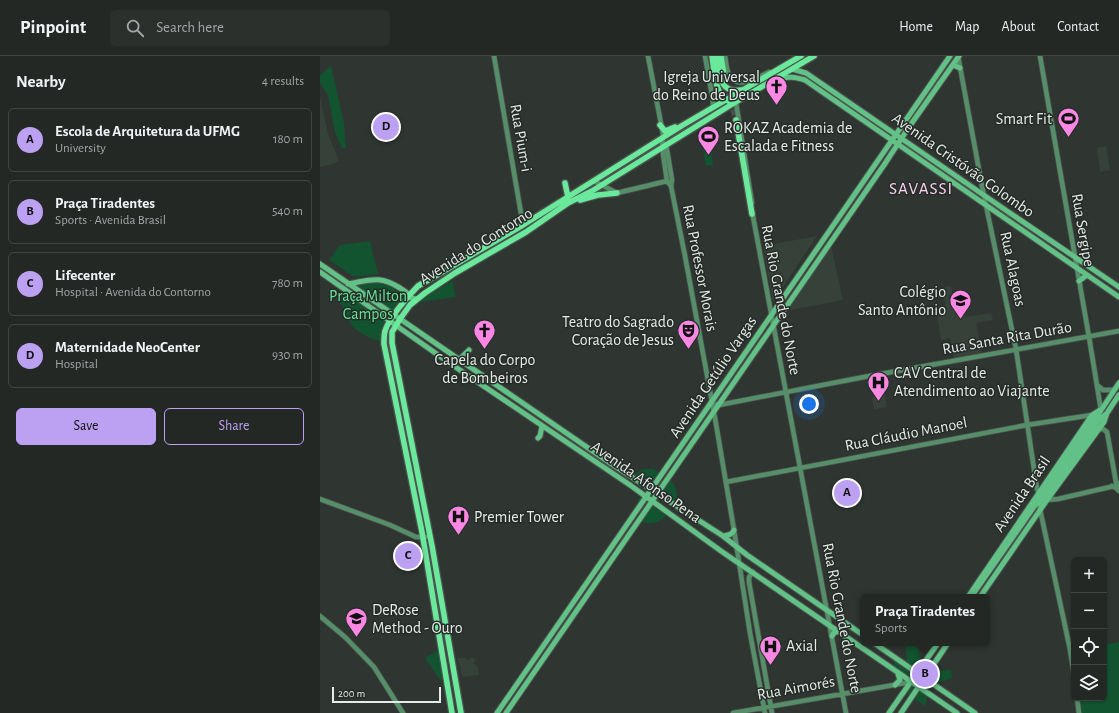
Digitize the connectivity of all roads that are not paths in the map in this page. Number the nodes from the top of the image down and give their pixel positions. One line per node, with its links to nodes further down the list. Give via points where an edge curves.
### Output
1 (494, 56): 43 (street, Rua Pium-i)
2 (648, 56): 23 (street)
3 (705, 56): 21 (street)
4 (712, 56): 19 (main road, via 717,88)
5 (717, 56): 18 (main road, via 725,87 735,91)
6 (720, 56): 17 (main road)
7 (725, 56): 15 (street, via 728,73 739,82 752,81)
8 (801, 56): 15 (main road, Avenida do Contorno)
9 (814, 56): 14 (main road, Avenida do Contorno)
10 (1040, 56): 44 (street, Rua Sergipe)
11 (956, 57): 12 (main road, Avenida Getúlio Vargas); 13 (street, Rua Alagoas); 25 (main road, Avenida Getúlio Vargas)
12 (952, 65): 13 (main road); 27 (main road, Avenida Getúlio Vargas)
13 (960, 68): 36 (street, Rua Alagoas)
14 (792, 69): 15 (main road); 16 (main road, Avenida do Contorno); 25 (main road, Avenida Cristóvão Colombo, via 806,72)
15 (778, 70): 18 (main road, Avenida do Contorno)
16 (773, 80): 20 (main road, Avenida do Contorno); 28 (main road, Avenida Cristóvão Colombo, via 785,76 805,80)
17 (725, 81)
18 (744, 89): 19 (main road, Avenida do Contorno)
19 (726, 100): 20 (main road); 21 (main road, Avenida do Contorno)
20 (738, 101): 22 (street); 30 (main road, Avenida do Contorno)
21 (713, 108): 24 (main road, Avenida do Contorno)
22 (736, 117): 42 (main road)
23 (660, 125): 24 (main road, via 664,130); 26 (street)
24 (682, 126): 26 (main road, Avenida do Contorno); 30 (main road)
25 (896, 134): 27 (main road, Avenida Cristóvão Colombo); 28 (main road, Avenida Getúlio Vargas)
26 (663, 138): 30 (street); 31 (main road, Avenida do Contorno)
27 (901, 138): 29 (main road, Avenida Getúlio Vargas); 37 (main road, Avenida Cristóvão Colombo)
28 (892, 140): 29 (main road, Avenida Cristóvão Colombo); 57 (main road, Avenida Getúlio Vargas)
29 (897, 144): 41 (main road, Avenida Cristóvão Colombo); 63 (main road, Avenida Getúlio Vargas)
30 (664, 146): 32 (street); 34 (main road, Avenida do Contorno); 35 (street, Rua Professor Morais, via 672,180)
31 (594, 181): 34 (street); 40 (main road, Avenida do Contorno)
32 (667, 181): 35 (street, Rua Professor Morais); 38 (street)
33 (565, 183): 40 (main road)
34 (600, 185): 38 (street); 40 (main road, Avenida do Contorno)
35 (671, 186): 74 (street, Rua Professor Morais)
36 (982, 186): 37 (main road); 39 (street, Rua Alagoas)
37 (974, 189): 39 (main road, Avenida Cristóvão Colombo)
38 (617, 193): 40 (main road)
39 (984, 196): 41 (street, Rua Alagoas); 44 (main road, Avenida Cristóvão Colombo)
40 (568, 200): 43 (main road, Avenida do Contorno); 55 (main road, Avenida do Contorno, via 526,232)
41 (986, 204): 46 (main road, Avenida Cristóvão Colombo); 66 (street, Rua Alagoas)
42 (752, 214): 56 (street, Rua Rio Grande do Norte)
43 (523, 225): 53 (main road, Avenida do Contorno, via 425,282)
44 (1075, 258): 46 (street, Rua Sergipe); 52 (main road, Avenida Cristóvão Colombo)
45 (320, 264): 51 (main road, Avenida Afonso Pena)
46 (1076, 267): 48 (main road, Avenida Cristóvão Colombo); 50 (street, Rua Sergipe)
47 (320, 272): 49 (main road, Avenida Afonso Pena)
48 (1087, 275): 50 (main road); 54 (main road, Avenida Cristóvão Colombo)
49 (335, 282): 51 (main road); 61 (main road, Avenida Afonso Pena)
50 (1079, 282): 65 (street, Rua Sergipe)
51 (348, 284): 53 (main road, via 382,279); 58 (main road, Avenida Afonso Pena)
52 (1119, 287)
53 (410, 294): 55 (main road, via 411,298); 58 (main road, Avenida do Contorno)
54 (1119, 297)
55 (416, 299): 60 (main road, Avenida do Contorno)
56 (769, 306): 57 (main road, via 772,309); 59 (street, Rua Rio Grande do Norte)
57 (776, 308): 59 (main road, Avenida Getúlio Vargas)
58 (394, 315): 60 (main road, Avenida Afonso Pena); 61 (main road, Avenida do Contorno)
59 (771, 315): 63 (street, Rua Rio Grande do Norte); 74 (main road, Avenida Getúlio Vargas)
60 (400, 319): 62 (main road, Avenida do Contorno); 68 (main road, Avenida Afonso Pena)
61 (390, 321): 62 (main road, Avenida Afonso Pena); 101 (main road, Avenida do Contorno, via 384,333 384,344)
62 (396, 326): 82 (main road, Avenida Afonso Pena); 100 (main road, Avenida do Contorno, via 392,332 392,343)
63 (773, 327): 72 (street, Rua Rio Grande do Norte); 75 (main road, Avenida Getúlio Vargas)
64 (1119, 331): 65 (street, Rua Santa Rita Durão)
65 (1089, 336): 66 (street, Rua Santa Rita Durão); 70 (street, Rua Sergipe)
66 (1016, 349): 72 (street, Rua Santa Rita Durão); 81 (street, Rua Alagoas)
67 (469, 350): 68 (main road)
68 (458, 360): 89 (main road, Avenida Afonso Pena)
69 (1119, 383): 71 (main road, Avenida Brasil)
70 (1097, 385): 71 (street, via 1103,390); 76 (street, Rua Sergipe)
71 (1115, 389): 76 (main road, Avenida Brasil)
72 (786, 392): 75 (street, Rua Santa Rita Durão); 85 (street, Rua Rio Grande do Norte)
73 (1119, 395): 78 (main road, Avenida Brasil)
74 (712, 401): 75 (street); 77 (street, Rua Professor Morais); 89 (main road, Avenida Getúlio Vargas)
75 (719, 405): 77 (main road, Avenida Getúlio Vargas)
76 (1101, 410): 79 (main road, Avenida Brasil); 80 (main road); 93 (main road, Avenida Brasil)
77 (714, 413): 86 (street, Rua Professor Morais); 91 (main road, Avenida Getúlio Vargas)
78 (1107, 413): 80 (main road, Avenida Brasil); 83 (main road, Avenida Brasil)
79 (1092, 415): 81 (street, Rua Cláudio Manoel); 93 (main road, Avenida Brasil)
80 (1099, 420): 93 (main road, Avenida Brasil)
81 (1027, 425): 85 (street, Rua Cláudio Manoel); 93 (street, Rua Alagoas)
82 (542, 426): 84 (main road); 92 (main road, Avenida Afonso Pena)
83 (1099, 429): 87 (street, via 1107,432 1116,482); 93 (main road, Avenida Brasil)
84 (538, 438)
85 (801, 468): 86 (street, Rua Cláudio Manoel); 109 (street, Rua Rio Grande do Norte)
86 (726, 482): 98 (street, Rua Professor Morais)
87 (1119, 485): 88 (street)
88 (1112, 486): 90 (street); 93 (street)
89 (651, 489): 91 (main road, Avenida Afonso Pena); 92 (main road, Avenida Getúlio Vargas)
90 (1119, 491)
91 (658, 494): 95 (main road, Avenida Getúlio Vargas); 99 (main road, Avenida Afonso Pena)
92 (646, 497): 95 (main road, Avenida Afonso Pena); 120 (main road, Avenida Getúlio Vargas)
93 (1041, 498): 96 (main road, Avenida Brasil); 97 (street, Rua Alagoas); 107 (main road, Avenida Brasil)
94 (320, 500): 101 (street)
95 (652, 502): 103 (main road, Avenida Afonso Pena); 119 (main road, Avenida Getúlio Vargas)
96 (1035, 518): 97 (street); 108 (main road, Avenida Brasil)
97 (1043, 521): 118 (street, Rua Alagoas)
98 (734, 530): 99 (main road, via 733,533); 102 (street, Rua Professor Morais)
99 (723, 536): 102 (main road, Avenida Afonso Pena)
100 (430, 537): 101 (street); 135 (main road, Avenida do Contorno)
101 (423, 538): 134 (main road, Avenida do Contorno)
102 (736, 545): 103 (street, Rua Professor Morais); 109 (main road, Avenida Afonso Pena)
103 (739, 564): 104 (main road, Avenida Afonso Pena); 106 (street, Rua Professor Morais)
104 (753, 572): 105 (street, via 748,577); 111 (main road, Avenida Afonso Pena)
105 (749, 582): 106 (street); 131 (street)
106 (742, 584): 132 (street, Rua Professor Morais)
107 (974, 594)
108 (982, 594)
109 (827, 610): 111 (street, Rua Rio Grande do Norte); 113 (main road, Avenida Afonso Pena)
110 (320, 616): 133 (street, via 374,667)
111 (830, 625): 112 (main road, Avenida Afonso Pena); 114 (street, Rua Rio Grande do Norte)
112 (838, 631): 114 (main road); 121 (main road, Avenida Afonso Pena)
113 (860, 633)
114 (832, 636): 129 (street, Rua Rio Grande do Norte)
115 (878, 646): 122 (main road)
116 (936, 646): 122 (main road)
117 (946, 646): 123 (main road)
118 (1072, 665)
119 (537, 668): 120 (main road); 126 (main road, Avenida Getúlio Vargas)
120 (527, 671): 127 (main road, Avenida Getúlio Vargas)
121 (898, 673): 124 (main road, Avenida Afonso Pena); 125 (main road, via 900,680)
122 (917, 673): 123 (main road); 124 (main road)
123 (925, 678): 128 (main road); 145 (main road)
124 (911, 682): 125 (street, Rua Aimorés); 128 (main road, Avenida Afonso Pena); 142 (main road)
125 (895, 685): 129 (street, Rua Aimorés)
126 (525, 686): 127 (main road, via 521,684); 137 (main road, Avenida Getúlio Vargas)
127 (515, 687): 136 (main road, Avenida Getúlio Vargas)
128 (919, 687): 143 (main road); 144 (main road, Avenida Afonso Pena)
129 (843, 693): 131 (street, Rua Aimorés); 141 (street, Rua Rio Grande do Norte)
130 (1077, 701): 146 (street)
131 (771, 706): 132 (street, Rua Aimorés); 140 (street)
132 (764, 707): 138 (street, Rua Aimorés); 139 (street, Rua Professor Morais)
133 (404, 713)
134 (452, 713)
135 (461, 713)
136 (497, 713)
137 (506, 713)
138 (733, 713)
139 (765, 713)
140 (772, 713)
141 (846, 713)
142 (889, 713)
143 (901, 713)
144 (957, 713)
145 (975, 713)
146 (1079, 713)

